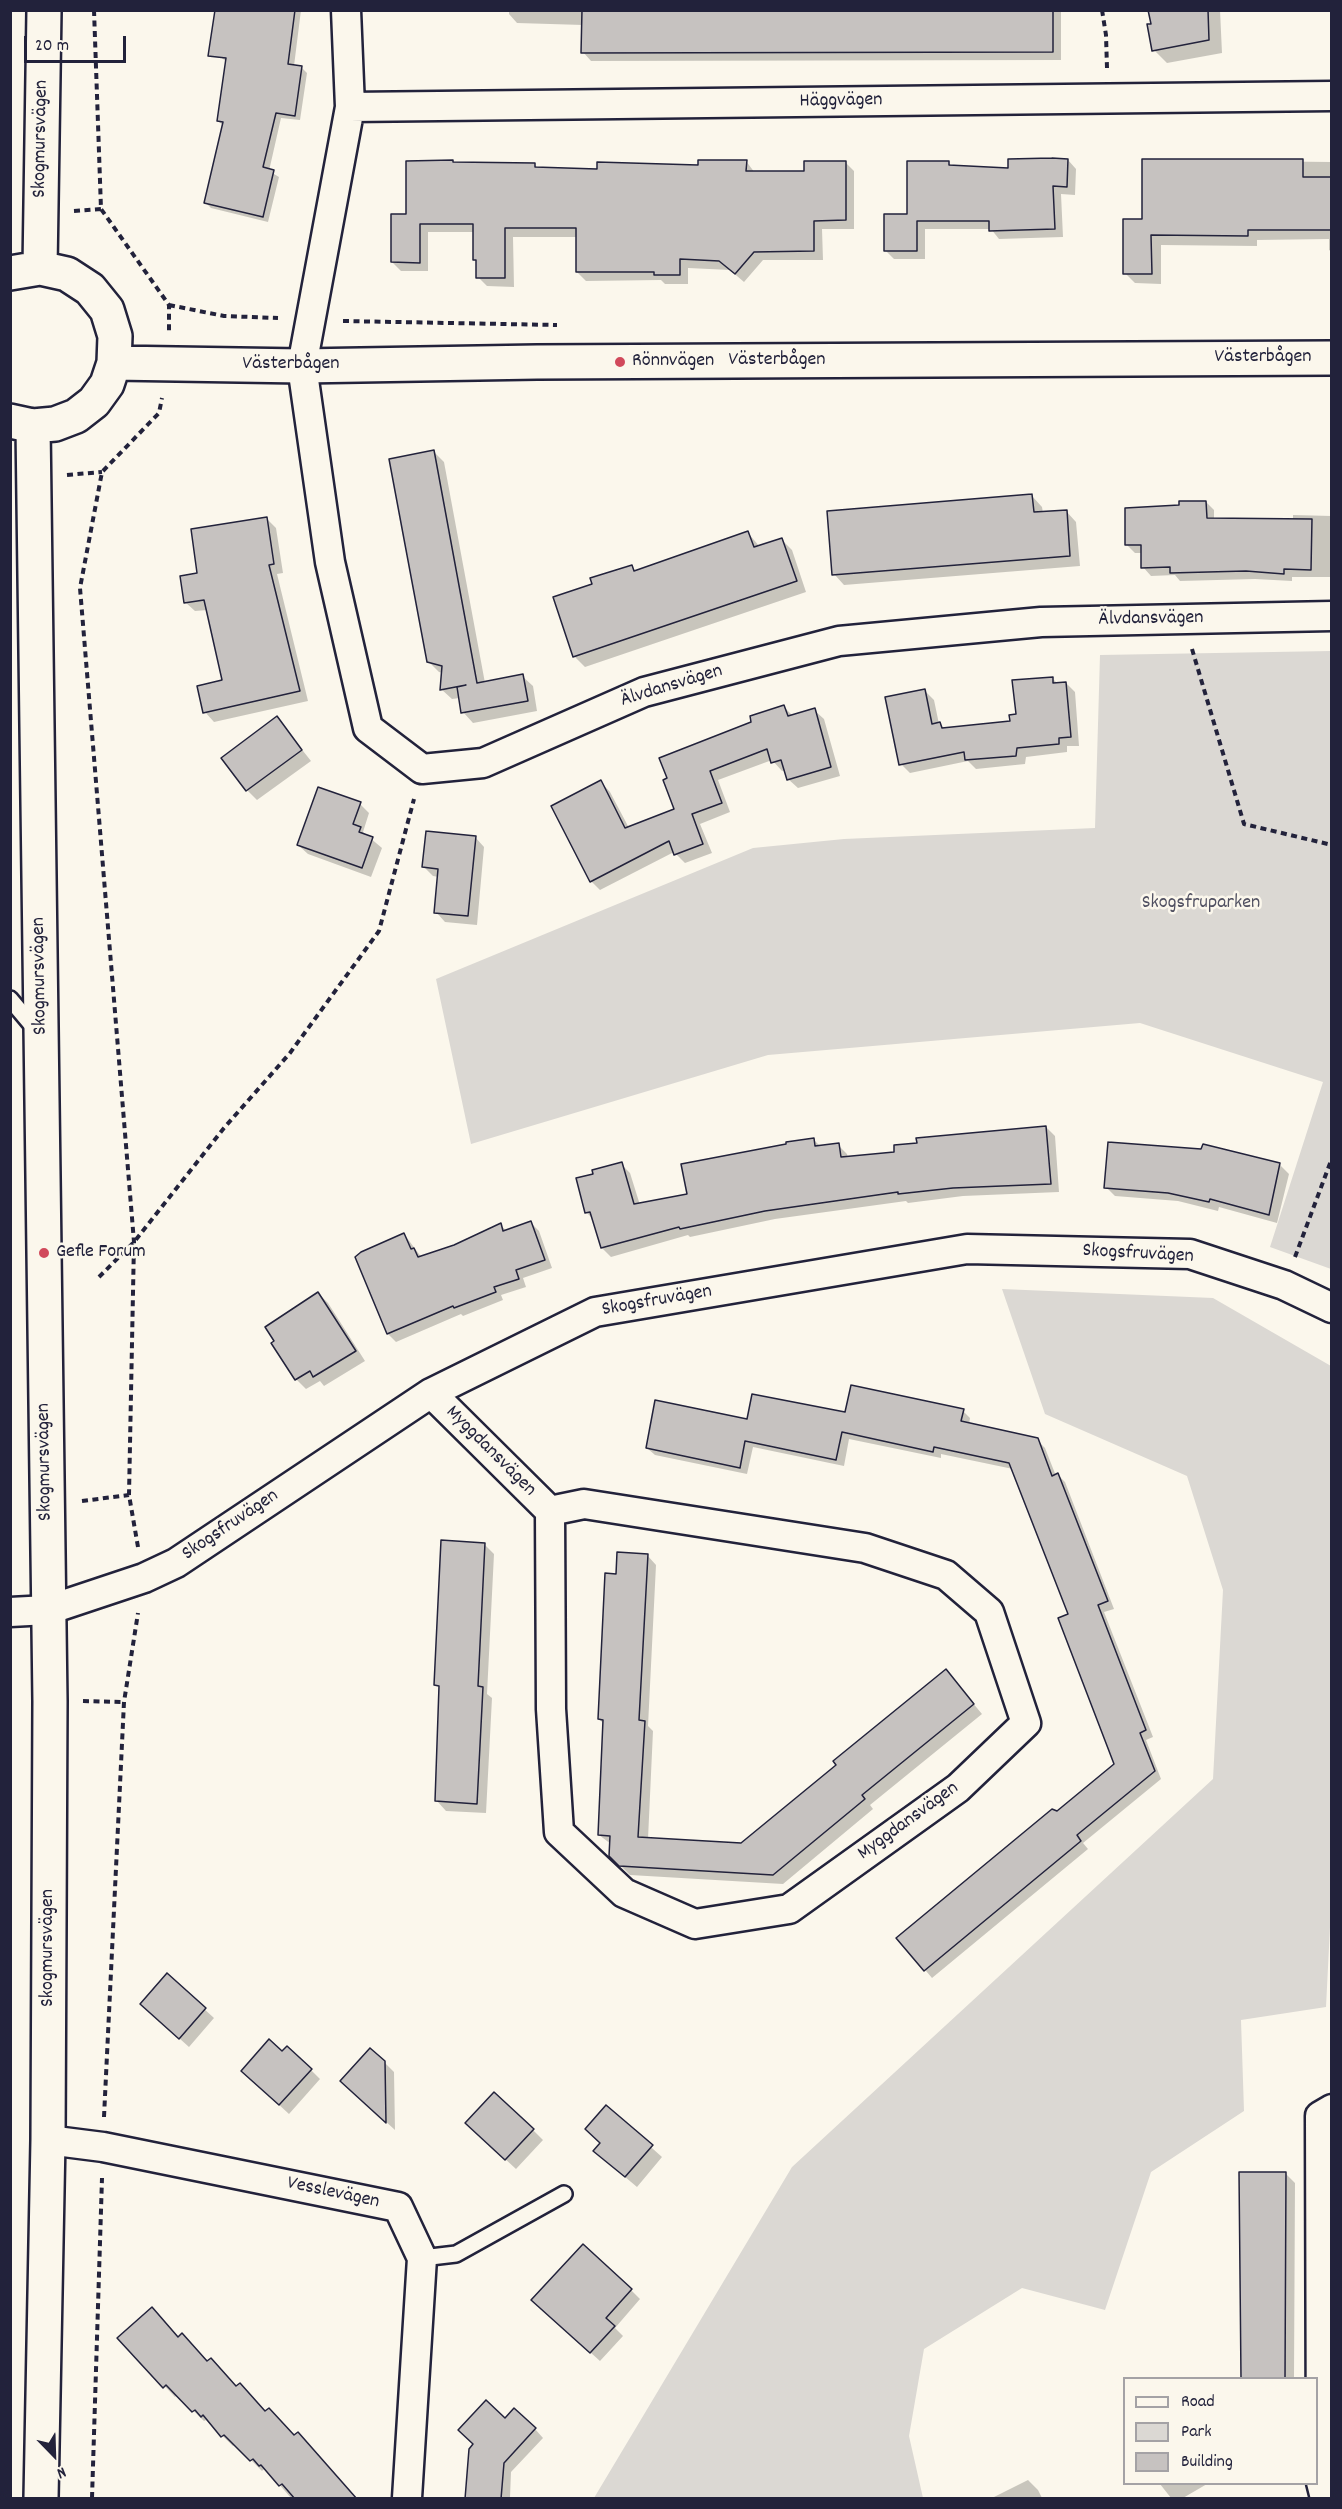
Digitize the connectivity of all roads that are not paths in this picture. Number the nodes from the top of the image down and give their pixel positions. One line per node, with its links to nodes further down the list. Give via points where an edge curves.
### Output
1 (44, 10): 5 (street, Skogmursvägen)
2 (346, 10): 4 (street)
3 (1332, 96): 4 (street, Häggvägen)
4 (350, 107): 8 (street)
5 (26, 271): 7 (street, Skogmursvägen, via 67,274 90,289 107,310 115,336)
6 (1332, 358): 8 (street, Västerbågen)
7 (114, 363): 8 (street, Västerbågen); 9 (street, Skogmursvägen, via 107,384 94,402 76,416 55,424)
8 (302, 366): 10 (street, Älvdansvägen, via 330,562 368,728 422,769 483,763 644,692 839,641 1041,622)
9 (22, 424): 12 (street, Skogmursvägen)
10 (1332, 616)
11 (10, 999): 12 (lane)
12 (42, 1037): 16 (street, Skogmursvägen)
13 (1332, 1308): 14 (street, Skogsfruvägen, via 1284,1285 1190,1254 967,1249 595,1312)
14 (431, 1392): 15 (street, Myggdansvägen); 16 (street, Skogsfruvägen, via 176,1563 144,1578)
15 (550, 1511): 15 (street, Myggdansvägen, via 584,1504 865,1548 946,1575 989,1612 1026,1723 958,1788 789,1909 695,1924 624,1893 560,1832 551,1709)
16 (48, 1610): 17 (street, Skogsfruvägen); 19 (street, Skogmursvägen)
17 (10, 1612)
18 (1332, 2109): 24 (street, via 1320,2116 1321,2481)
19 (48, 2140): 21 (street, Vesslevägen, via 103,2147 398,2207); 22 (street, Skogmursvägen)
20 (564, 2194): 21 (lane, via 456,2254)
21 (422, 2258): 23 (street, Vesslevägen)
22 (41, 2499)
23 (407, 2499)
24 (1326, 2499)

